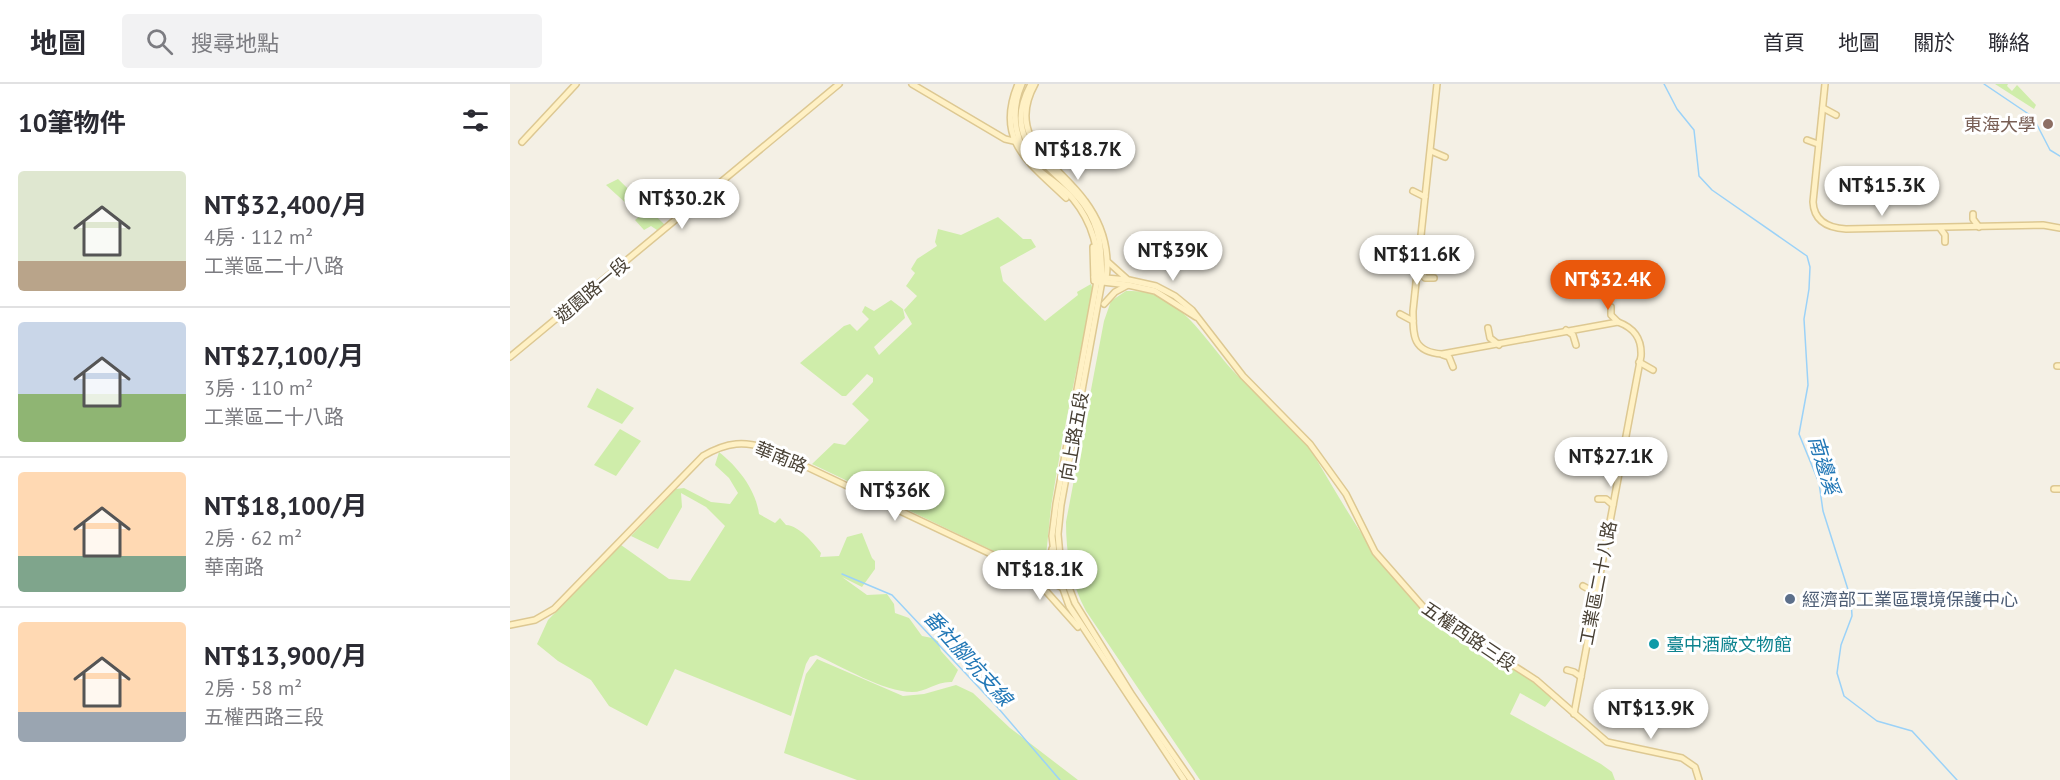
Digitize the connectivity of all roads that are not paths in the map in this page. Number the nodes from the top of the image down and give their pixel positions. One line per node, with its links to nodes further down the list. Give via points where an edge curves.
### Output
1 (576, 84): 13 (street)
2 (840, 84): 40 (street, 遊園路一段)
3 (912, 84): 11 (street)
4 (1020, 84): 10 (street, 向上路五段, via 1011,107); 14 (street, 向上路五段, via 1015,115)
5 (1033, 84): 14 (street, 向上路五段, via 1023,105)
6 (1437, 84): 16 (street)
7 (1825, 84): 8 (street)
8 (1822, 108): 9 (street); 15 (street)
9 (1836, 116)
10 (1012, 133): 11 (street); 14 (street, 向上路五段)
11 (1005, 139): 14 (street)
12 (1807, 140): 15 (street)
13 (522, 141)
14 (1023, 142): 25 (street, 向上路五段, via 1089,206 1101,229); 28 (street, 向上路五段, via 1030,166 1079,213 1094,248); 28 (street, 向上路五段, via 1086,207 1101,243)
15 (1818, 144): 22 (street, via 1813,206 1821,222 1846,229)
16 (1431, 151): 17 (street); 19 (street)
17 (1445, 157)
18 (1413, 191): 19 (street)
19 (1425, 197): 26 (street)
20 (1973, 214): 21 (street)
21 (1979, 227): 22 (street); 23 (street)
22 (1940, 228): 24 (street)
23 (2060, 228)
24 (1945, 242)
25 (1107, 262): 28 (street, 向上路五段); 29 (street)
26 (1419, 268): 27 (street, via 1423,276); 33 (street)
27 (1434, 278)
28 (1100, 279): 29 (street, 五權西路三段); 52 (street, 向上路五段, via 1053,522 1055,561); 53 (street, 向上路五段, via 1058,534 1061,567)
29 (1128, 282): 30 (street); 59 (street, 五權西路三段, via 1167,292 1192,310 1243,376 1310,444 1350,502 1375,552 1411,596 1441,622 1536,680)
30 (1104, 304)
31 (1611, 308): 34 (street, via 1611,315)
32 (1400, 314): 33 (street)
33 (1413, 321): 39 (street, via 1418,344 1428,352)
34 (1618, 322): 36 (street); 41 (street, 工業區二十八路, via 1638,336)
35 (1488, 328): 37 (street, via 1490,338)
36 (1566, 330): 37 (street); 38 (street, via 1573,335)
37 (1498, 345): 39 (street)
38 (1576, 345)
39 (1442, 354): 42 (street, via 1449,357)
40 (510, 357)
41 (1639, 362): 43 (street); 44 (street, 工業區二十八路)
42 (1453, 367)
43 (1653, 370)
44 (1623, 448): 45 (street); 47 (street, 工業區二十八路)
45 (1638, 457)
46 (1598, 499): 47 (street)
47 (1613, 505): 54 (street, 工業區二十八路)
48 (1052, 549): 50 (street, via 1045,568)
49 (1011, 565): 50 (street, 華南路); 55 (street, 華南路, via 764,448 744,443 719,447 703,456 554,609 535,620); 56 (street, via 1045,590)
50 (1027, 573): 52 (street, 華南路)
51 (1583, 586): 54 (street)
52 (1062, 587): 53 (street, 華南路); 60 (street, 向上路五段, via 1086,632)
53 (1069, 589): 61 (street, 向上路五段, via 1089,629)
54 (1596, 593): 58 (street, 工業區二十八路)
55 (510, 625)
56 (1078, 627)
57 (1567, 670): 58 (street)
58 (1581, 677): 59 (street, 工業區二十八路)
59 (1574, 714): 62 (street, 五權西路三段, via 1610,743 1687,760 1696,768)
60 (1184, 780)
61 (1191, 780)
62 (1699, 780)

